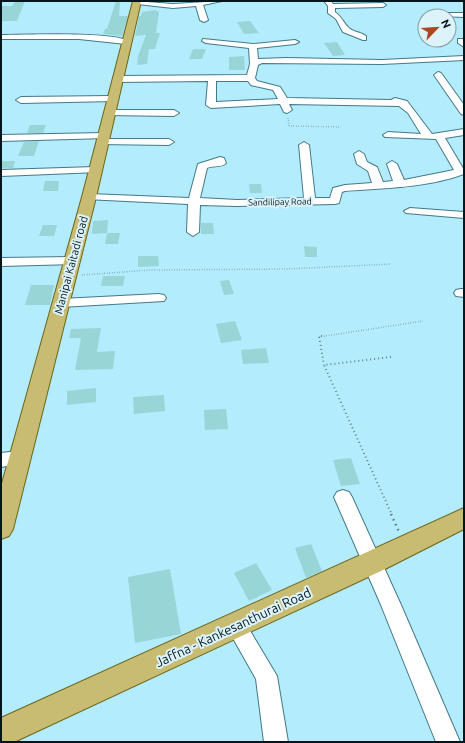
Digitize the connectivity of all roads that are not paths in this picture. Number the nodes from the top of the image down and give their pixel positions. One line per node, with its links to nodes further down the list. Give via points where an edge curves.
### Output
1 (219, 1): 4 (street)
2 (137, 2): 4 (street, via 172,6); 13 (main road, Manipai Kaitadi road)
3 (329, 3): 5 (street); 10 (street, via 332,13 339,18 346,30)
4 (199, 4): 6 (street)
5 (383, 5)
6 (204, 20)
7 (464, 21): 8 (street, via 461,22)
8 (464, 25)
9 (1, 37): 13 (street, via 86,37)
10 (363, 38)
11 (206, 41): 16 (street)
12 (464, 41): 15 (street, via 461,41)
13 (126, 42): 24 (main road, Manipai Kaitadi road)
14 (295, 42): 16 (street)
15 (464, 45)
16 (253, 46): 20 (street)
17 (417, 49): 19 (street)
18 (464, 58): 19 (street)
19 (425, 59): 20 (street, via 382,62 286,60 260,61)
20 (254, 64): 23 (street)
21 (438, 75): 28 (street)
22 (212, 78): 23 (street); 24 (street); 27 (street, via 211,105)
23 (251, 78): 27 (street, via 254,83 276,87)
24 (117, 79): 26 (main road, Manipai Kaitadi road)
25 (21, 100): 26 (street)
26 (111, 106): 29 (street); 34 (main road, Manipai Kaitadi road)
27 (286, 106): 32 (street, Sandilipay Road, via 399,102 414,112)
28 (464, 112)
29 (174, 113)
30 (464, 132): 32 (street)
31 (388, 135): 32 (street)
32 (434, 136): 42 (street, Sandilipay Road)
33 (1, 138): 34 (street)
34 (103, 139): 35 (street); 40 (main road, Manipai Kaitadi road)
35 (168, 142)
36 (304, 145): 47 (street)
37 (359, 154): 44 (street, via 362,164 373,169)
38 (220, 160): 46 (street, via 220,163 210,162 202,166)
39 (392, 164): 43 (street)
40 (96, 170): 41 (street); 45 (main road, Manipai Kaitadi road)
41 (1, 173)
42 (462, 178): 43 (street, Sandilipay Road)
43 (400, 185): 44 (street, Sandilipay Road)
44 (379, 187): 47 (street, Sandilipay Road, via 345,188 337,190 335,201)
45 (89, 197): 46 (street, Sandilipay Road); 52 (main road, Manipai Kaitadi road)
46 (194, 201): 47 (street, Sandilipay Road); 50 (street)
47 (310, 202)
48 (410, 210): 49 (street)
49 (464, 216)
50 (193, 232)
51 (1, 262): 52 (street)
52 (70, 268): 54 (main road, Manipai Kaitadi road)
53 (159, 298): 54 (street)
54 (61, 303): 55 (main road, Manipai Kaitadi road)
55 (19, 458): 56 (street); 59 (main road, Manipai Kaitadi road)
56 (1, 460)
57 (343, 498): 60 (street)
58 (464, 518): 60 (main road, Jaffna - Kankesanthurai Road)
59 (1, 529)
60 (372, 563): 61 (main road, Jaffna - Kankesanthurai Road); 64 (street)
61 (236, 626): 62 (main road, Jaffna - Kankesanthurai Road); 63 (street, via 266,676)
62 (1, 733)
63 (276, 742)
64 (448, 742)

